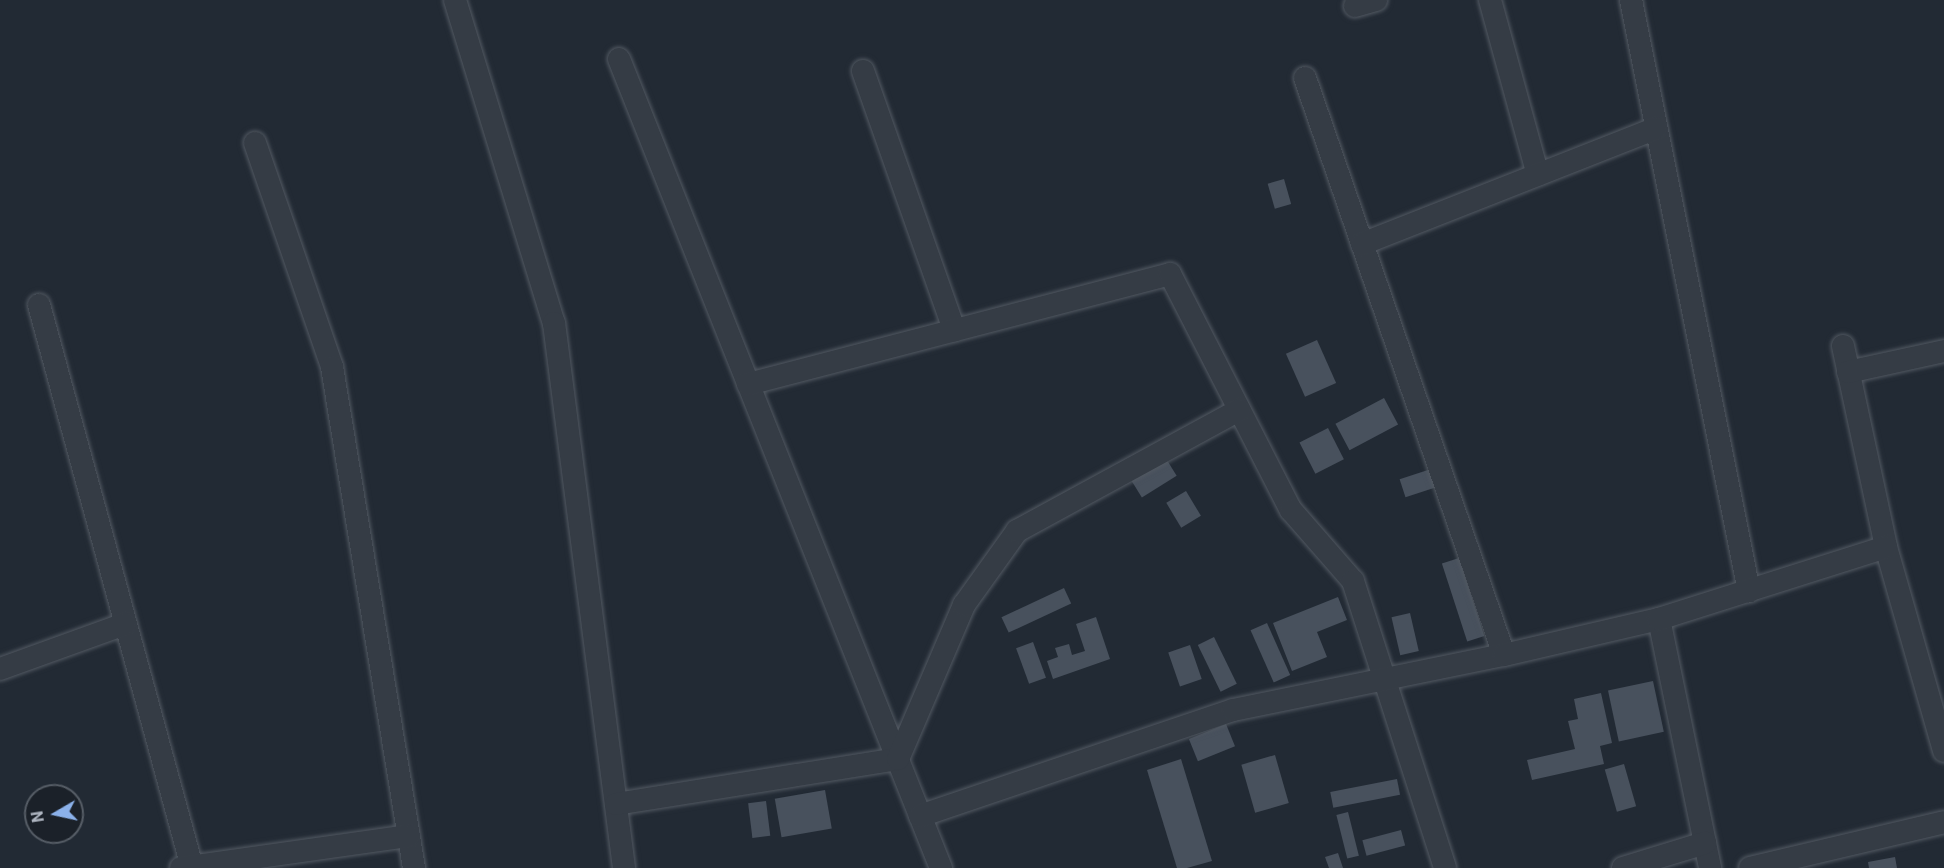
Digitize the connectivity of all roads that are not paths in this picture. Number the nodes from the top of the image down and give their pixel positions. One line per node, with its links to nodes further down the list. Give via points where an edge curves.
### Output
1 (455, 0): 27 (street, via 554,323)
2 (1490, 0): 9 (street)
3 (1631, 0): 7 (street)
4 (619, 59): 16 (street)
5 (863, 71): 12 (street)
6 (1305, 78): 10 (street)
7 (1656, 128): 9 (street); 19 (street)
8 (255, 143): 30 (street, via 332,367)
9 (1538, 175): 10 (street)
10 (1362, 244): 22 (street)
11 (39, 305): 21 (street)
12 (954, 330): 16 (street); 17 (street, via 1170,274)
13 (1843, 346): 15 (street)
14 (1944, 351): 15 (street)
15 (1848, 372): 18 (street)
16 (748, 384): 26 (street)
17 (1239, 410): 24 (street, via 1291,510 1353,581); 26 (street, via 1017,531 964,605)
18 (1886, 547): 19 (street); 25 (street)
19 (1749, 591): 20 (street)
20 (1659, 619): 22 (street); 31 (street)
21 (125, 624): 23 (street); 32 (street)
22 (1504, 655): 24 (street)
23 (0, 669)
24 (1385, 679): 28 (street, via 1233,710); 36 (street)
25 (1944, 751)
26 (898, 759): 27 (street); 28 (street)
27 (616, 804): 34 (street)
28 (920, 816): 35 (street)
29 (1944, 822): 39 (street)
30 (409, 836): 32 (street); 33 (street)
31 (1705, 843): 37 (street); 38 (street)
32 (186, 867)
33 (414, 868)
34 (624, 868)
35 (941, 868)
36 (1445, 868)
37 (1623, 868)
38 (1710, 868)
39 (1750, 868)

